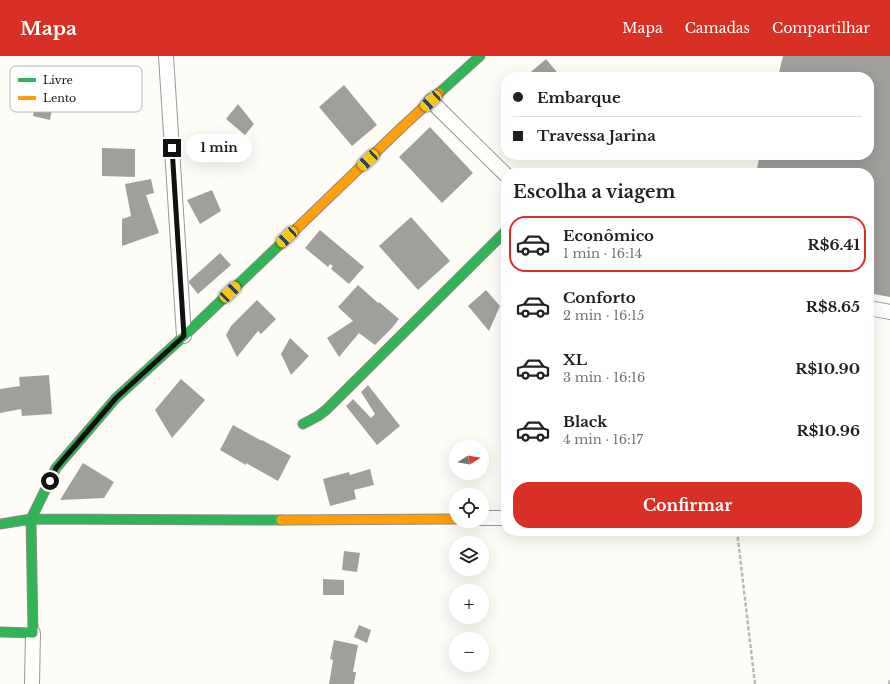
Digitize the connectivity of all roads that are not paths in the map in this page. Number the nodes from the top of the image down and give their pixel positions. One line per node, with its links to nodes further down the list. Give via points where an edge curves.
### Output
1 (166, 56): 8 (street)
2 (480, 56): 3 (street)
3 (431, 101): 4 (street); 8 (street)
4 (501, 170)
5 (501, 236): 9 (street, via 326,410)
6 (874, 309): 7 (street)
7 (890, 312)
8 (184, 336): 12 (street, via 116,398 56,468)
9 (303, 424)
10 (489, 518): 11 (street)
11 (501, 518)
12 (31, 519): 13 (street); 14 (street); 16 (street)
13 (449, 519)
14 (0, 524)
15 (0, 632): 16 (street)
16 (33, 633): 17 (street)
17 (32, 684)

